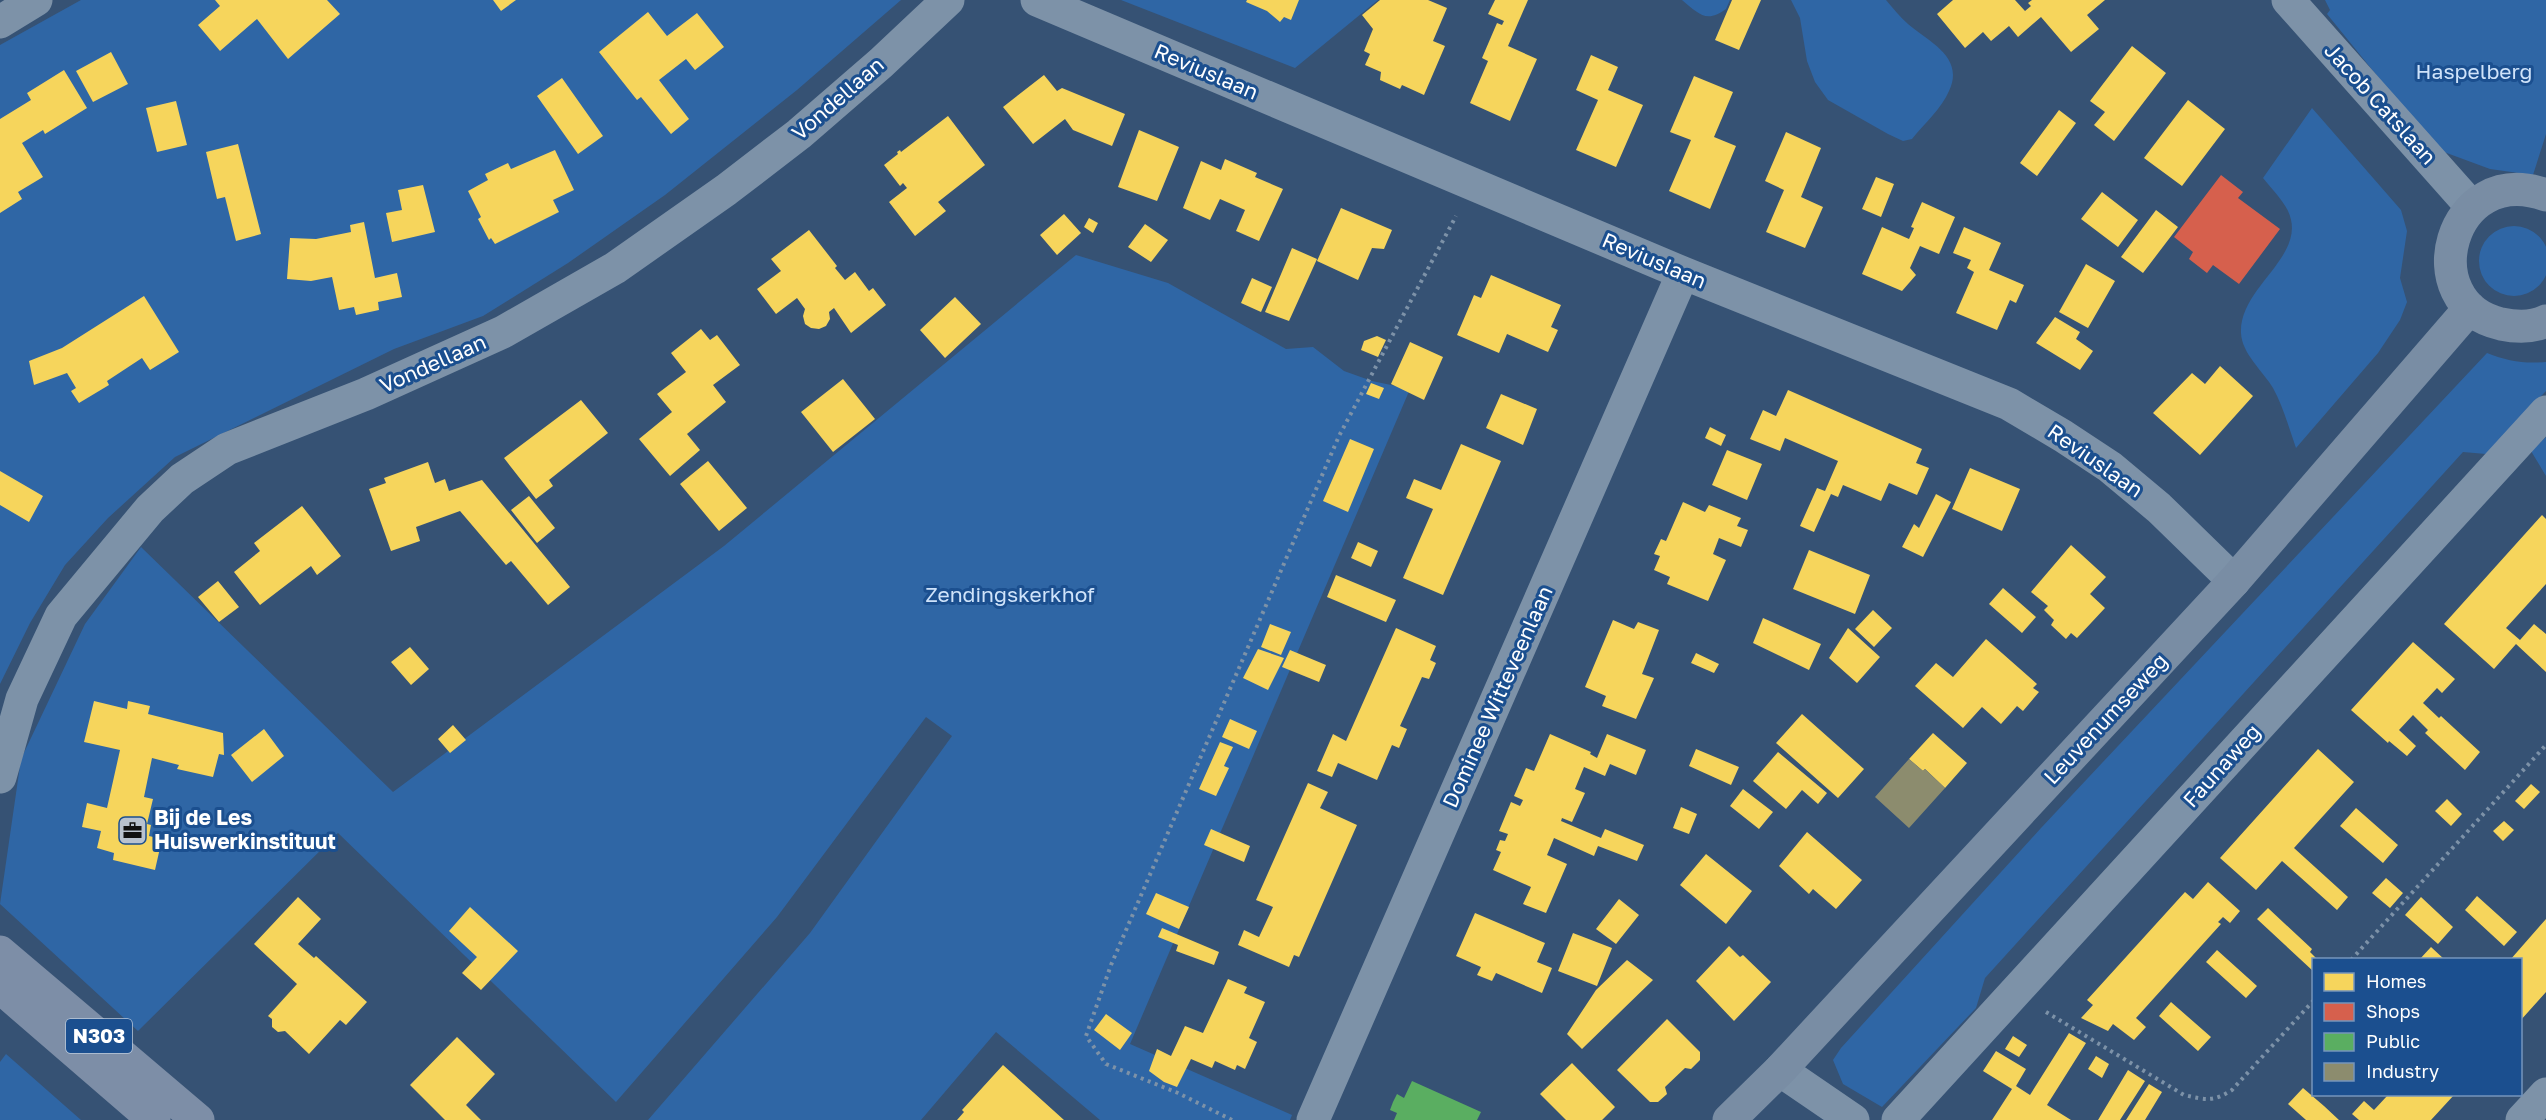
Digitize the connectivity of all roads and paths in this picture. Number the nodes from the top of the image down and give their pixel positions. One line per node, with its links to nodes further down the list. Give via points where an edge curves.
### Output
1 (36, 0): 5 (street)
2 (948, 0): 15 (street, Vondellaan, via 799,134 615,268 502,332 366,394 227,449 182,479 150,508 60,616 22,699)
3 (1037, 0): 6 (street, Reviuslaan)
4 (2289, 0): 8 (street, Jacob Catslaan)
5 (0, 22)
6 (1473, 184): 9 (street, Reviuslaan); 25 (path, via 1339,436 1112,965 1086,1036 1106,1064)
7 (2546, 195): 8 (main road, via 2518,189 2501,191)
8 (2472, 207): 10 (main road, via 2452,239 2450,258 2459,294)
9 (1683, 273): 13 (street, Reviuslaan, via 2009,404 2109,467 2159,508); 26 (street, Dominee Witteveenlaan)
10 (2470, 308): 11 (main road, via 2491,322 2516,327); 13 (main road, Leuvenumseweg)
11 (2546, 321)
12 (2546, 412): 19 (street, Faunaweg)
13 (2234, 581): 21 (main road, Leuvenumseweg)
14 (2546, 745): 17 (path)
15 (0, 777)
16 (0, 952): 24 (main road, N303)
17 (2353, 958)
18 (0, 987): 23 (main road, N303)
19 (2014, 993): 20 (path, via 2184,1095 2206,1100 2232,1090); 29 (street, Faunaweg)
20 (2312, 1001)
21 (1780, 1070): 27 (main road, Leuvenumseweg); 28 (street)
22 (2546, 1094): 30 (street)
23 (154, 1120)
24 (198, 1120)
25 (1232, 1120)
26 (1313, 1120)
27 (1730, 1120)
28 (1853, 1120)
29 (1898, 1120)
30 (2522, 1120)

